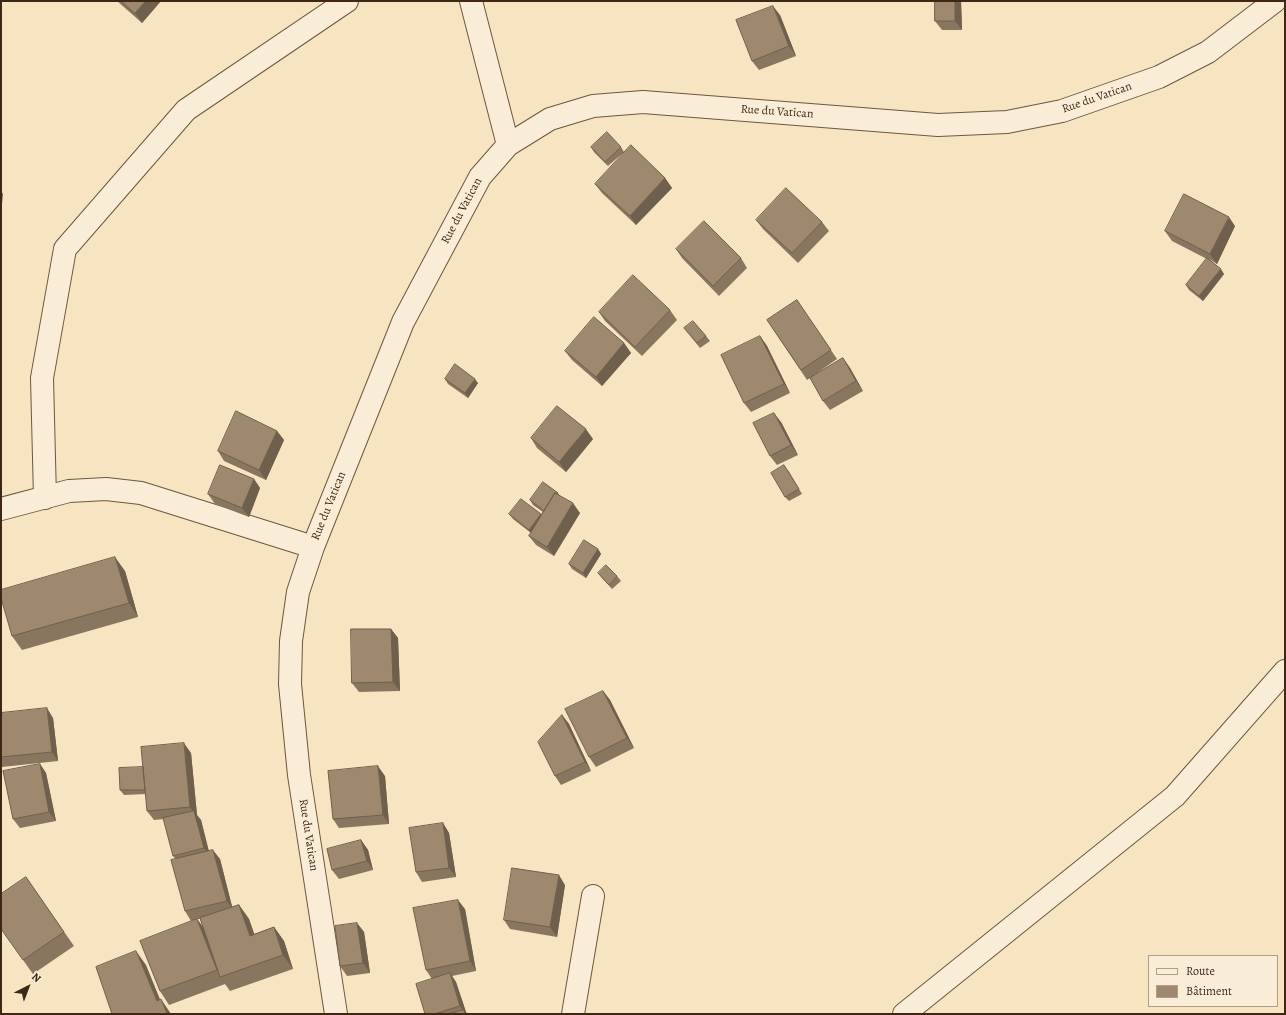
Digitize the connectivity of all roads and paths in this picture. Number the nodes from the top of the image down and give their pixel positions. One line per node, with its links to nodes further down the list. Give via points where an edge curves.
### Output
1 (347, 1): 5 (street, via 186,110 65,249 42,378)
2 (472, 1): 4 (street)
3 (1276, 1): 4 (street, Rue du Vatican, via 1208,52 1158,77 1062,111 1007,122 938,125 643,102 592,106 550,119)
4 (508, 145): 7 (street, Rue du Vatican, via 480,176 403,322)
5 (45, 498): 6 (street); 7 (street, via 69,492 106,489 141,493)
6 (1, 509)
7 (313, 547): 10 (street, Rue du Vatican, via 298,592 291,641 290,684 299,775)
8 (1285, 671): 12 (street, via 1175,796)
9 (593, 896): 11 (street)
10 (336, 1014)
11 (573, 1014)
12 (904, 1014)

